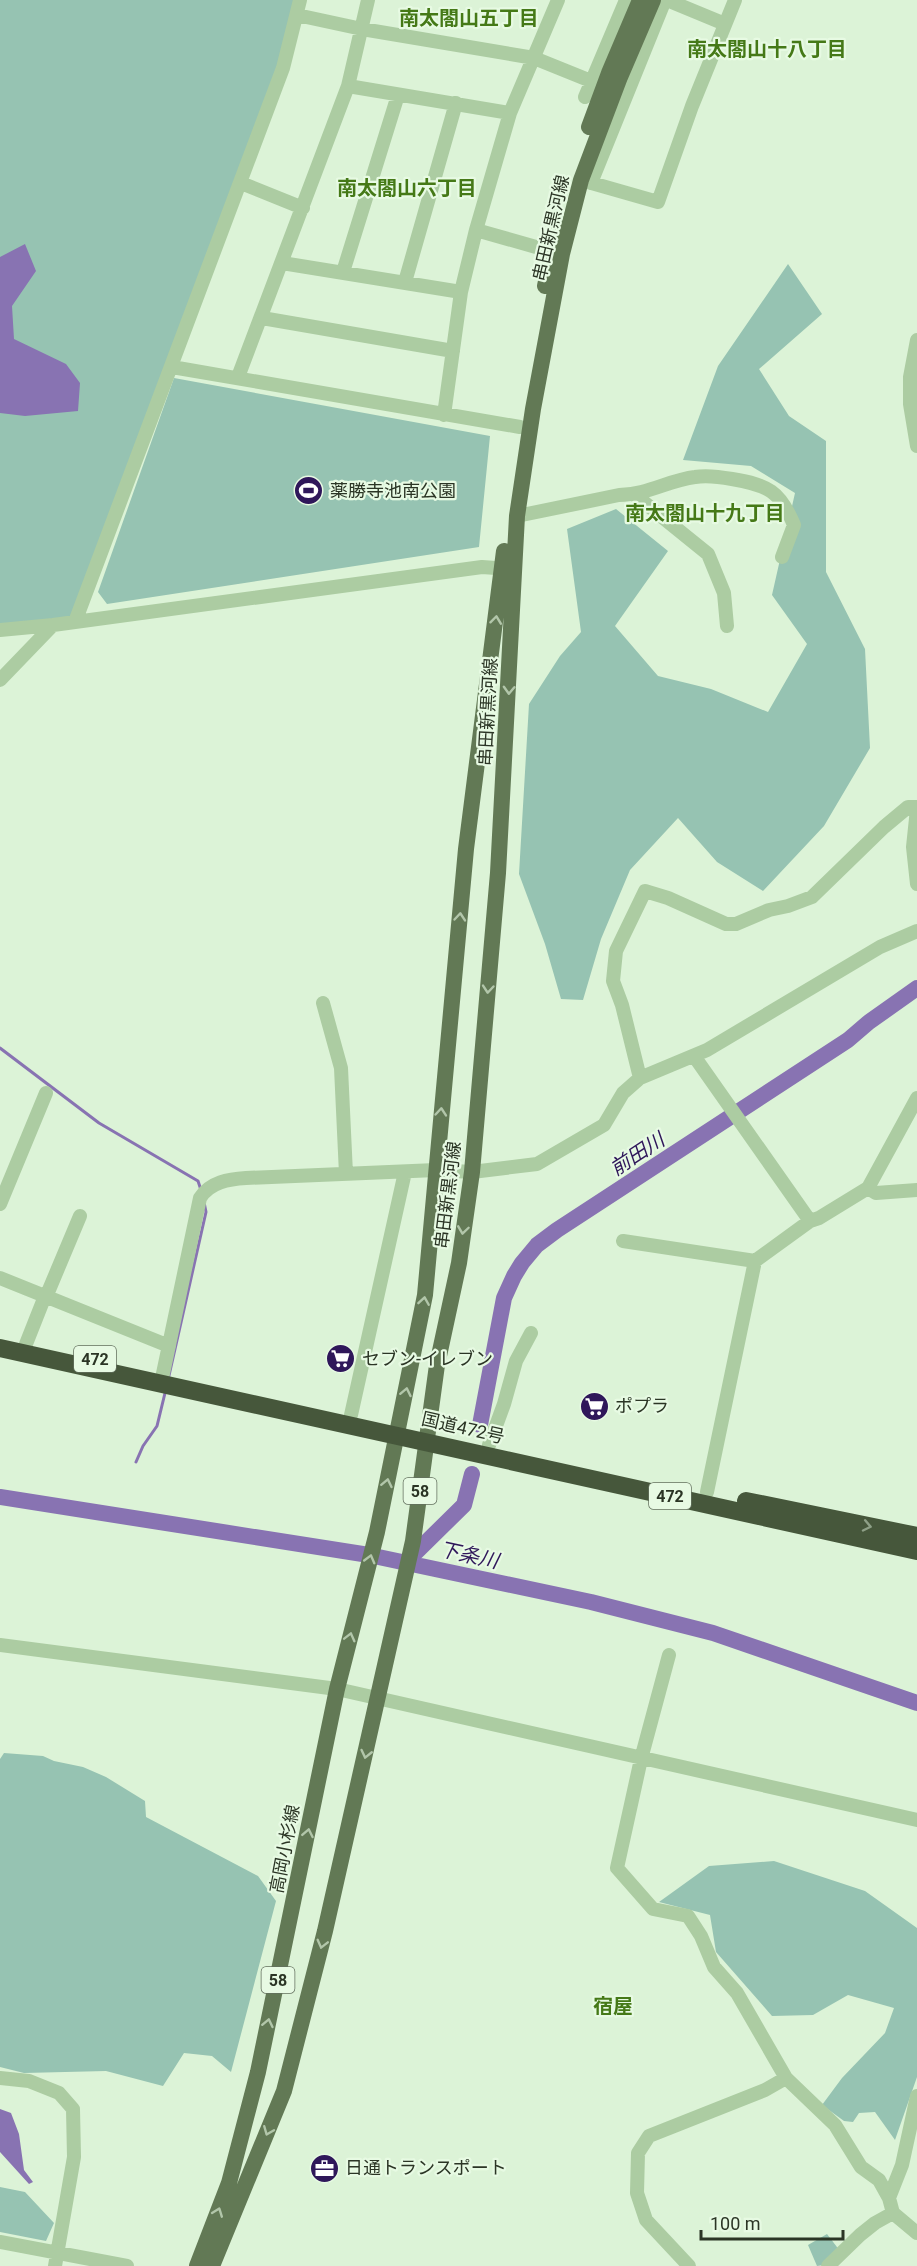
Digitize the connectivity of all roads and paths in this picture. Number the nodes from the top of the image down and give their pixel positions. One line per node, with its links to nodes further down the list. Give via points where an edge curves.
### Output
1 (300, 0): 9 (street)
2 (368, 0): 11 (street)
3 (626, 0): 13 (street)
4 (640, 0): 34 (main road, 串田新黒河線, via 575,167 551,251)
5 (653, 0): 19 (main road, 串田新黒河線, via 620,77)
6 (666, 0): 10 (street); 19 (street)
7 (735, 0): 10 (street)
8 (553, 1): 12 (street)
9 (297, 15): 11 (street); 20 (street, via 283,68)
10 (725, 24): 19 (street, via 658,202)
11 (362, 29): 12 (street); 14 (street)
12 (534, 58): 13 (street); 18 (street)
13 (591, 81): 16 (street)
14 (348, 86): 15 (street); 21 (street)
15 (398, 95): 17 (street); 25 (street)
16 (585, 97)
17 (456, 103): 18 (street); 26 (street)
18 (510, 113): 22 (street)
19 (586, 181): 37 (main road, 串田新黒河線, via 562,254)
20 (241, 183): 21 (street); 31 (street)
21 (303, 208): 24 (street)
22 (476, 231): 23 (street); 27 (street)
23 (536, 247)
24 (282, 263): 25 (street); 28 (street)
25 (344, 272): 26 (street)
26 (405, 282): 27 (street)
27 (461, 292): 30 (street)
28 (262, 318): 30 (street); 32 (street)
29 (917, 340): 35 (street, via 910,404)
30 (453, 351): 33 (street)
31 (171, 368): 32 (street); 40 (street)
32 (238, 377): 33 (street)
33 (444, 415): 34 (street)
34 (520, 427): 39 (main road, 串田新黒河線)
35 (917, 446)
36 (635, 495): 37 (street); 38 (street, via 695,477 756,483 786,505 794,525); 42 (street, via 708,554 723,593)
37 (517, 516): 39 (main road, 串田新黒河線)
38 (782, 557)
39 (508, 569): 40 (street, via 482,567); 53 (main road, 串田新黒河線, one-way to 39, via 466,849); 55 (main road, 串田新黒河線, one-way to 55, via 508,704 498,873)
40 (75, 622): 41 (street)
41 (53, 625): 43 (street); 44 (street)
42 (727, 626)
43 (0, 630)
44 (0, 680)
45 (917, 808): 46 (street, via 913,847); 50 (street, via 908,807 884,826 812,897 736,924 726,924 645,891 615,951 613,981)
46 (917, 884)
47 (917, 931): 49 (street, via 880,947)
48 (323, 1003): 56 (street, via 341,1068)
49 (694, 1056): 50 (street); 61 (street)
50 (640, 1078): 55 (street, via 623,1093 604,1125 537,1164)
51 (46, 1094): 59 (street)
52 (917, 1098): 57 (street)
53 (436, 1170): 54 (street); 55 (street); 73 (main road, 串田新黒河線, one-way to 53, via 425,1295)
54 (405, 1172): 56 (street); 72 (street)
55 (472, 1172): 74 (main road, 串田新黒河線, one-way to 74)
56 (345, 1174): 69 (street, via 229,1179 204,1192)
57 (868, 1188): 58 (street, via 885,1194); 61 (street)
58 (917, 1190)
59 (0, 1204)
60 (80, 1216): 65 (street)
61 (810, 1221): 63 (street)
62 (623, 1241): 63 (street)
63 (755, 1261): 76 (street)
64 (0, 1278): 65 (street)
65 (45, 1296): 68 (street); 69 (street)
66 (531, 1333): 75 (street, via 516,1360)
67 (0, 1338): 68 (highway, 国道472号 / 472)
68 (26, 1344): 71 (highway, 国道472号 / 472)
69 (169, 1346): 71 (street)
70 (0, 1348): 71 (highway, 国道472号 / 472)
71 (162, 1379): 72 (highway, 国道472号 / 472); 73 (highway, 国道472号 / 472)
72 (351, 1415): 73 (highway, 国道472号 / 472)
73 (398, 1430): 74 (highway, 国道472号 / 472); 80 (main road, 高岡小杉線 / 58, one-way to 73)
74 (427, 1436): 75 (highway, 国道472号 / 472); 77 (highway, 国道472号 / 472); 81 (main road, 58, via 413,1540)
75 (489, 1445): 76 (highway, 国道472号 / 472)
76 (707, 1492): 77 (highway, 国道472号 / 472, one-way to 77)
77 (916, 1542)
78 (0, 1645): 80 (street)
79 (669, 1655): 82 (street)
80 (337, 1689): 81 (street); 93 (main road, 高岡小杉線 / 58, one-way to 80, via 229,2183 258,2072)
81 (379, 1697): 82 (street); 94 (main road, 58, one-way to 94, via 326,1931 284,2091)
82 (641, 1759): 83 (street); 85 (street, via 617,1868 653,1909 688,1916 714,1967 737,1993)
83 (917, 1820)
84 (0, 2078): 91 (street, via 29,2081 59,2093 73,2109 74,2157)
85 (786, 2078): 87 (street, via 835,2125 861,2167 879,2180); 95 (street, via 649,2136 638,2153 637,2193 646,2220)
86 (917, 2096): 87 (street, via 902,2165)
87 (889, 2198): 88 (street)
88 (893, 2213): 89 (street); 96 (street, via 874,2223)
89 (917, 2233)
90 (0, 2242): 91 (street)
91 (56, 2259): 92 (street)
92 (128, 2266)
93 (196, 2266)
94 (212, 2266)
95 (689, 2266)
96 (828, 2266)

